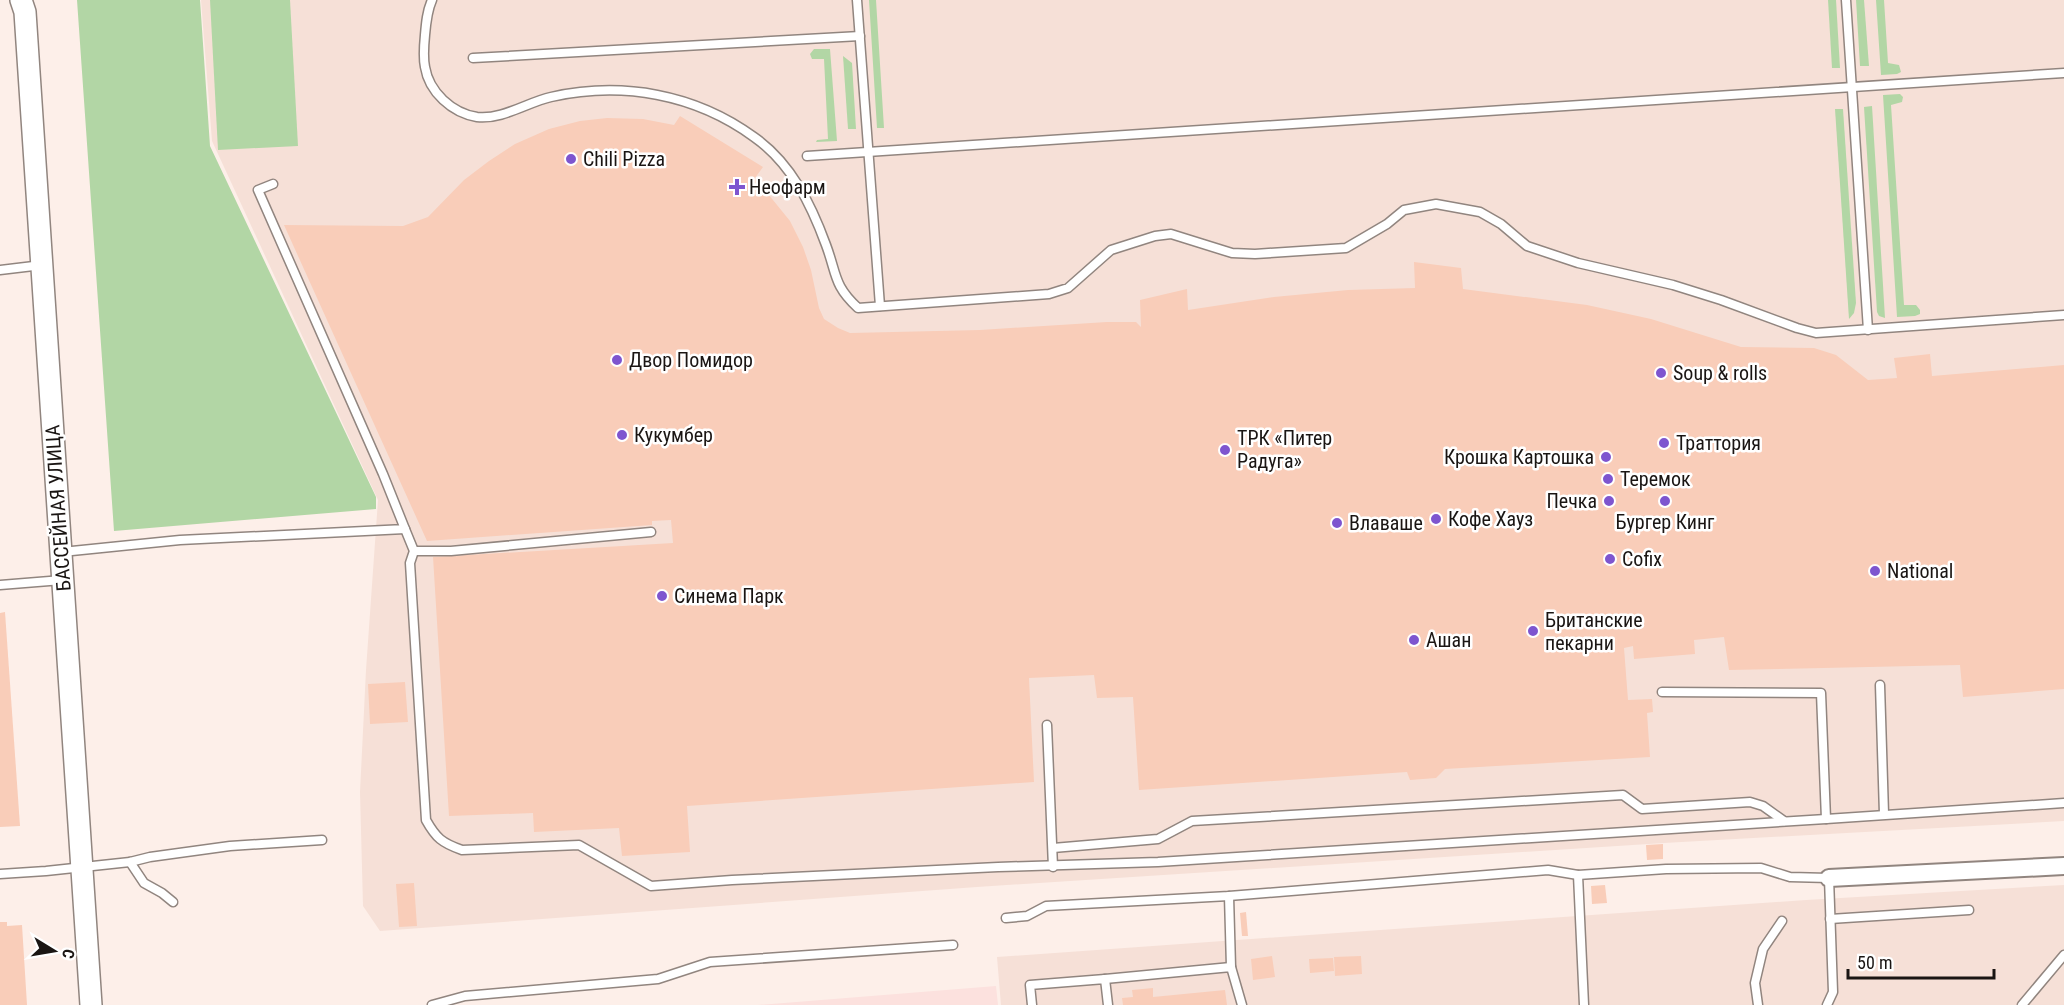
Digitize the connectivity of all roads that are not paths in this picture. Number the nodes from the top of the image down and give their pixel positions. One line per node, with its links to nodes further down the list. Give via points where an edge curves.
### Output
1 (432, 0): 14 (lane, via 426,25 425,68 432,87 445,103 477,117 490,117 552,97 637,91 661,94 709,111 754,137 778,157 803,192 831,258 836,282 845,296 858,308)
2 (857, 0): 5 (lane)
3 (1846, 0): 8 (lane)
4 (25, 4): 12 (street, БАССЕЙНАЯ УЛИЦА)
5 (860, 36): 6 (lane); 9 (lane)
6 (473, 58)
7 (2064, 74): 8 (lane)
8 (1852, 88): 9 (lane); 16 (lane)
9 (868, 152): 10 (lane); 14 (lane)
10 (807, 156)
11 (273, 184): 17 (lane, via 258,190)
12 (42, 265): 13 (lane); 20 (street, БАССЕЙНАЯ УЛИЦА)
13 (0, 270)
14 (880, 306): 16 (lane, via 1049,294 1068,288 1111,250 1171,234 1232,254 1346,248 1404,210 1436,204 1480,212 1527,246 1578,263 1673,285 1797,328 1816,333)
15 (2064, 315): 16 (lane)
16 (1868, 330)
17 (405, 529): 19 (lane); 20 (lane, via 180,540)
18 (651, 532): 19 (lane)
19 (414, 551): 35 (lane, via 410,563 426,819 434,835 446,844 462,850 579,845 651,886)
20 (61, 552): 21 (street, БАССЕЙНАЯ УЛИЦА)
21 (63, 580): 22 (lane); 34 (street, БАССЕЙНАЯ УЛИЦА)
22 (0, 585)
23 (1880, 685): 27 (lane)
24 (1662, 692): 28 (lane, via 1821,693)
25 (1047, 725): 31 (lane)
26 (2064, 803): 27 (lane)
27 (1884, 814): 28 (lane)
28 (1826, 819): 29 (lane)
29 (1785, 821): 31 (lane, via 1750,802 1642,809 1623,795 1192,820 1158,839); 35 (lane)
30 (322, 840): 32 (lane, via 230,846)
31 (1053, 848): 35 (lane)
32 (130, 862): 34 (lane); 40 (lane, via 144,883)
33 (2064, 866): 38 (street)
34 (82, 867): 36 (lane); 49 (street, БАССЕЙНАЯ УЛИЦА)
35 (1053, 867)
36 (0, 874)
37 (1578, 875): 38 (lane, via 1761,868 1790,878); 39 (lane, via 1548,870); 54 (lane)
38 (1829, 879): 43 (lane)
39 (1229, 896): 42 (lane, via 1047,906 1027,916); 47 (lane)
40 (173, 902)
41 (1969, 910): 43 (lane)
42 (1006, 918)
43 (1830, 919): 56 (lane, via 1833,992)
44 (1782, 921): 55 (lane, via 1763,949 1755,984)
45 (953, 945): 50 (lane, via 710,962 658,979 465,996)
46 (2064, 955): 57 (lane)
47 (1231, 967): 48 (lane); 53 (lane)
48 (1105, 978): 51 (lane, via 1030,985); 52 (lane)
49 (91, 1005)
50 (432, 1005)
51 (1032, 1005)
52 (1107, 1005)
53 (1242, 1005)
54 (1584, 1005)
55 (1758, 1005)
56 (1827, 1005)
57 (2022, 1005)

